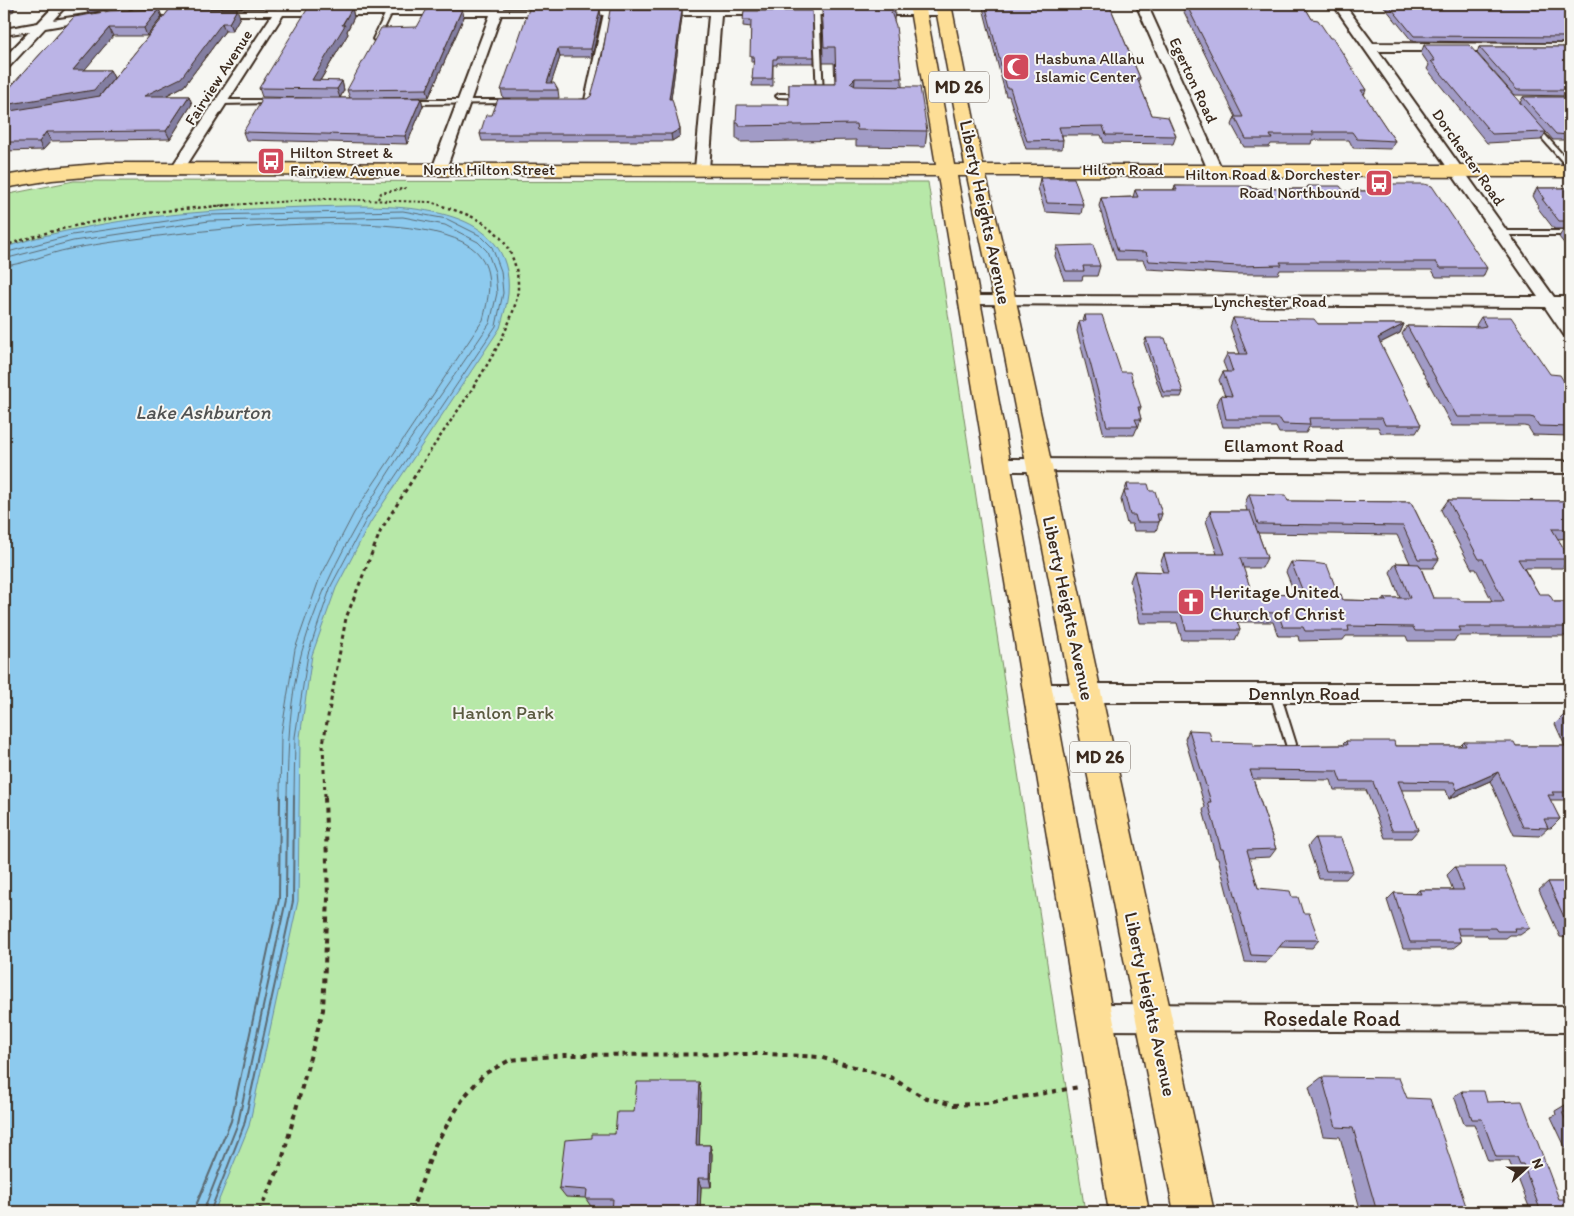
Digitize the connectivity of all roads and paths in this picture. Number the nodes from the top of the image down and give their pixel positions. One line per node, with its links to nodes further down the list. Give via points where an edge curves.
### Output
1 (62, 4): 14 (street)
2 (1141, 4): 34 (street, Egerton Road)
3 (1339, 4): 17 (street, Dorchester Road)
4 (175, 8): 5 (street); 13 (lane); 14 (street, via 117,13)
5 (282, 8): 6 (street); 21 (street, Fairview Avenue)
6 (391, 8): 7 (street); 16 (lane)
7 (499, 8): 8 (street); 24 (street)
8 (608, 8): 9 (street); 26 (lane, via 588,102)
9 (716, 8): 10 (street); 31 (street)
10 (817, 8): 11 (street); 20 (lane, via 820,96)
11 (917, 8): 12 (street); 32 (main road, Liberty Heights Avenue / MD 26, via 930,98)
12 (944, 8): 33 (main road, Liberty Heights Avenue / MD 26)
13 (162, 24)
14 (41, 26): 15 (street); 19 (street)
15 (4, 32)
16 (374, 43)
17 (1369, 47): 18 (street); 35 (street, Dorchester Road)
18 (1570, 47)
19 (4, 65)
20 (780, 96)
21 (221, 102): 22 (lane); 28 (street, Fairview Avenue)
22 (284, 102)
23 (401, 102): 24 (lane)
24 (464, 102): 25 (lane); 29 (street)
25 (522, 102)
26 (569, 102)
27 (1529, 120): 30 (lane)
28 (178, 168): 29 (main road, North Hilton Street); 36 (main road, North Hilton Street, via 89,170)
29 (439, 169): 31 (main road, North Hilton Street)
30 (1570, 169): 35 (main road, Hilton Road)
31 (702, 170): 32 (main road, North Hilton Street)
32 (947, 170): 33 (main road, North Hilton Street); 40 (main road, Liberty Heights Avenue / MD 26)
33 (975, 170): 34 (main road, Hilton Road); 41 (main road, Liberty Heights Avenue / MD 26)
34 (1216, 170): 35 (main road, Hilton Road)
35 (1456, 170): 37 (street, Dorchester Road)
36 (4, 182)
37 (1501, 233): 38 (lane); 42 (street, Dorchester Road)
38 (1570, 233)
39 (4, 246): 57 (path, via 38,234 123,215 172,209 325,199 397,200 430,202 486,224 513,256 518,288 510,321 483,371 381,530 346,618 324,744 328,898 323,1010 281,1164)
40 (970, 301): 41 (street, Lynchester Road); 45 (main road, Liberty Heights Avenue / MD 26)
41 (1005, 301): 42 (street, Lynchester Road); 46 (main road, Liberty Heights Avenue / MD 26)
42 (1550, 302): 43 (street, Lynchester Road); 44 (street, Dorchester Road)
43 (1570, 302)
44 (1570, 330)
45 (998, 465): 46 (street, Ellamont Road); 48 (main road, Liberty Heights Avenue / MD 26)
46 (1039, 465): 47 (street, Ellamont Road); 49 (main road, Liberty Heights Avenue / MD 26)
47 (1570, 467)
48 (1038, 693): 49 (street, Dennlyn Road); 53 (main road, Liberty Heights Avenue / MD 26)
49 (1087, 693): 50 (street, Dennlyn Road); 54 (main road, Liberty Heights Avenue / MD 26)
50 (1275, 693): 51 (street, Dennlyn Road); 52 (lane)
51 (1570, 693)
52 (1291, 744)
53 (1095, 1017): 54 (street, Rosedale Road); 56 (main road, Liberty Heights Avenue / MD 26)
54 (1153, 1018): 55 (street, Rosedale Road); 60 (main road, Liberty Heights Avenue / MD 26)
55 (1570, 1019)
56 (1106, 1082): 58 (path, via 987,1103 954,1105 923,1096 890,1077 819,1057 767,1054 584,1055 510,1060 484,1074 464,1097 435,1145); 59 (main road, Liberty Heights Avenue / MD 26)
57 (259, 1212)
58 (411, 1212)
59 (1129, 1212)
60 (1194, 1212)

